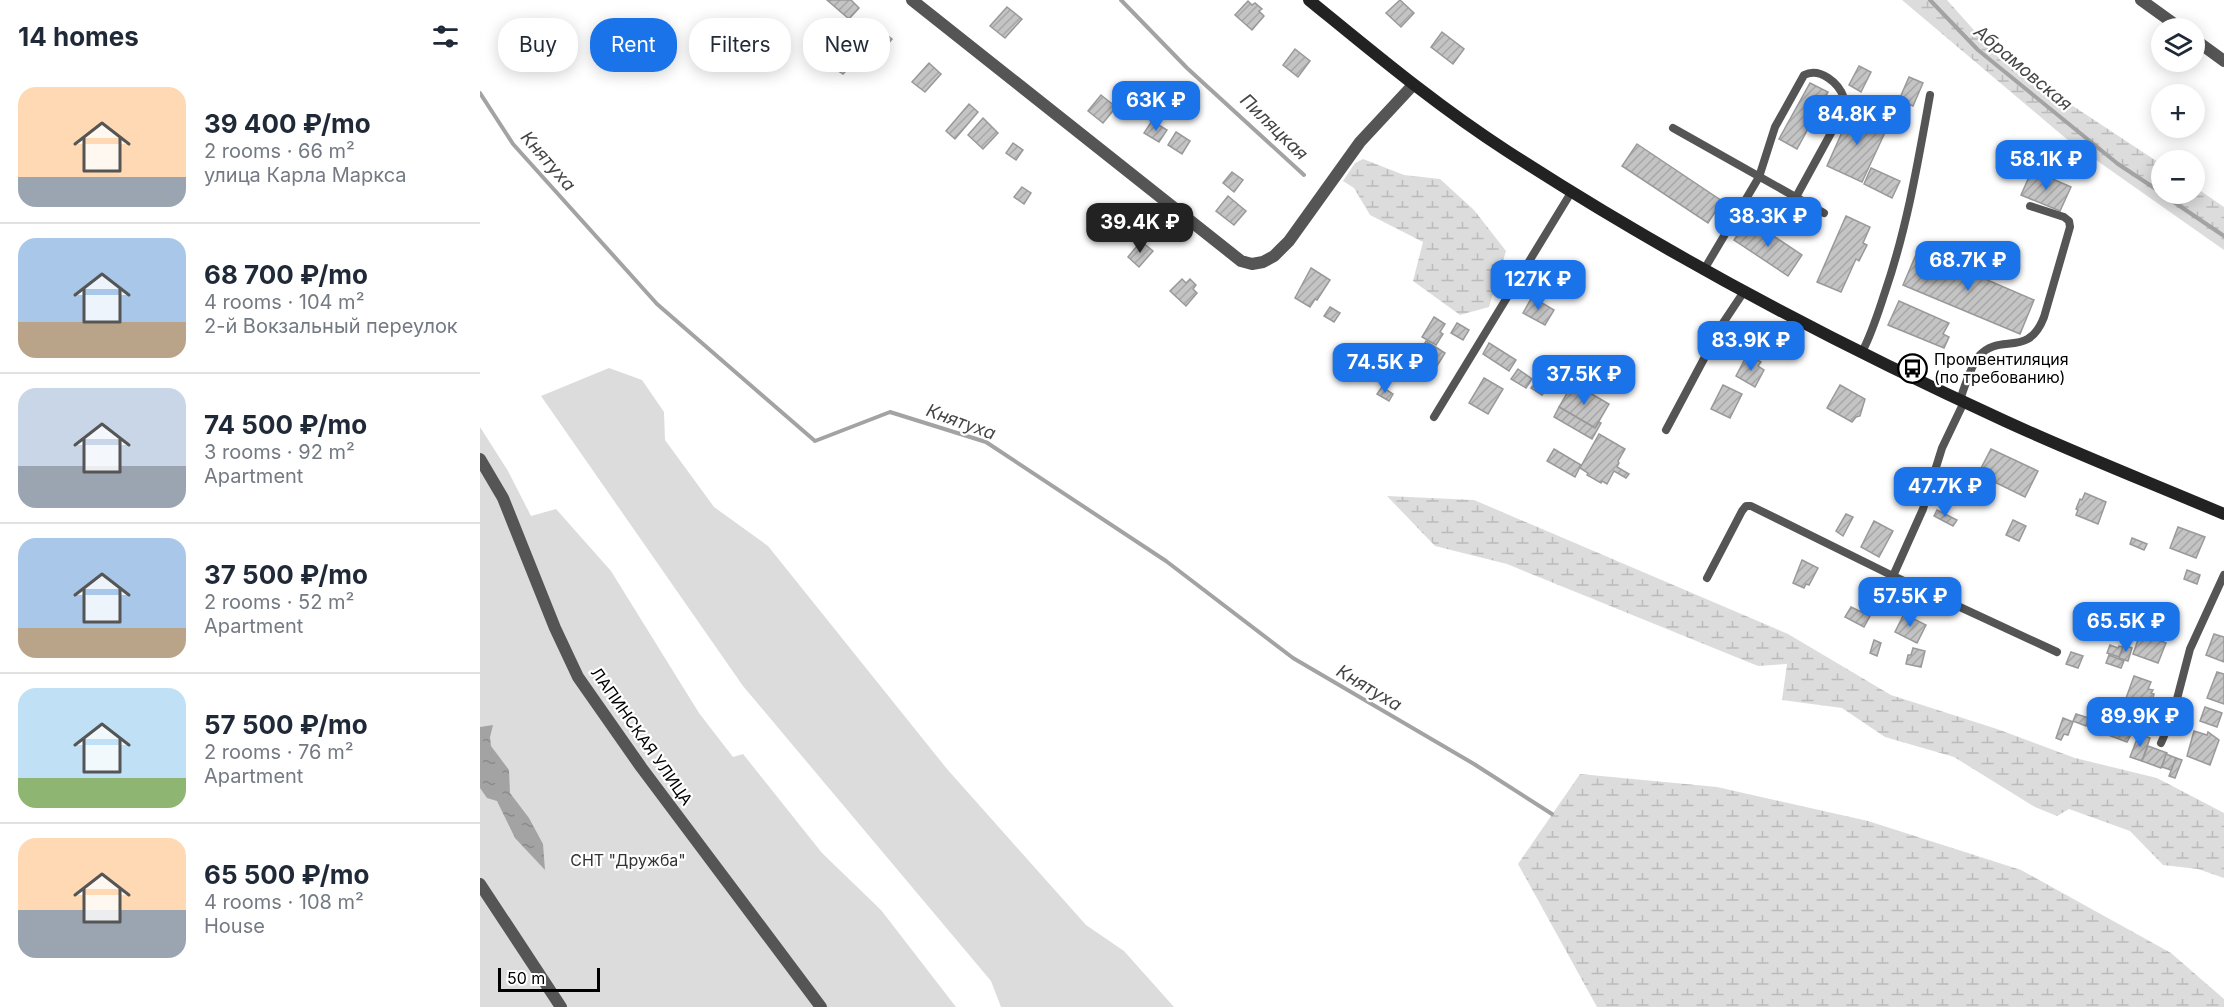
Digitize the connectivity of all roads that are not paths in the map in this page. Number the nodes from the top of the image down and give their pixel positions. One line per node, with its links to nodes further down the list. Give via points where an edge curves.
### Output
1 (912, 0): 7 (street, via 1241,261 1252,264 1263,262 1289,242 1360,142)
2 (1310, 0): 7 (street)
3 (2141, 0): 4 (street)
4 (2166, 18)
5 (2205, 47): 6 (street)
6 (2224, 61)
7 (1413, 85): 11 (street, via 1506,151)
8 (1930, 95): 17 (lane, via 1901,242)
9 (1672, 128): 10 (lane)
10 (1759, 177): 12 (lane); 12 (lane, via 1775,127 1804,75 1820,73 1838,88 1844,104); 15 (lane)
11 (1572, 191): 15 (street); 19 (lane)
12 (1796, 197): 14 (lane)
13 (2030, 206): 18 (lane, via 2064,218 2070,227 2044,317 2031,338 2000,345 1980,355)
14 (1824, 213)
15 (1705, 268): 16 (street)
16 (1745, 290): 17 (street); 20 (lane)
17 (1862, 352): 18 (street)
18 (1962, 401): 22 (street); 24 (lane, via 1923,509)
19 (1434, 417)
20 (1666, 430)
21 (480, 459): 30 (street, ЛАПИНСКАЯ УЛИЦА, via 503,498 578,676)
22 (2224, 514)
23 (2224, 575): 27 (lane, via 2190,649 2172,718)
24 (1893, 576): 25 (lane, via 1746,506); 26 (lane)
25 (1707, 578)
26 (2057, 652)
27 (2161, 743)
28 (480, 884): 29 (street)
29 (561, 1007)
30 (821, 1007)

